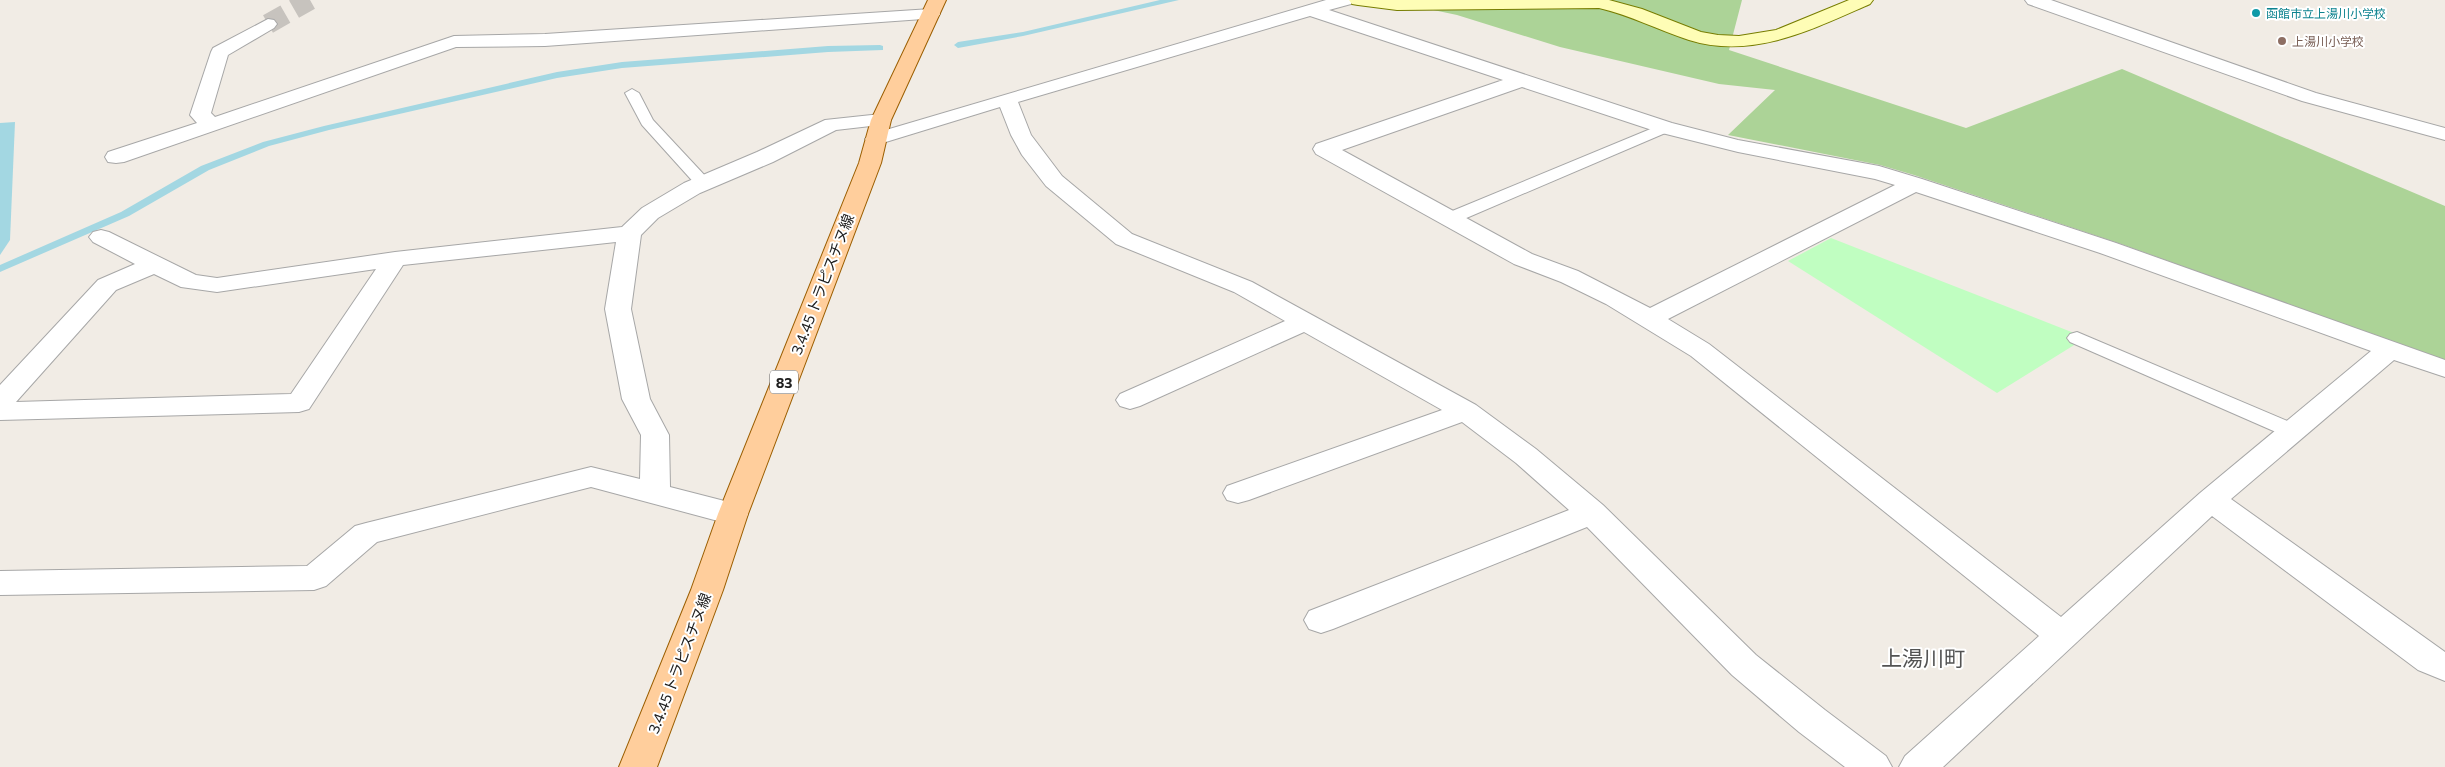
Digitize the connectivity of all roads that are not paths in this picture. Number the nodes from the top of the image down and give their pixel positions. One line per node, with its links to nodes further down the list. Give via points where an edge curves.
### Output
1 (1345, 0): 6 (street)
2 (1358, 0): 3 (street, via 1397,4 1599,3 1629,10 1697,37 1739,41 1783,33)
3 (1864, 0)
4 (2034, 0): 14 (street, via 2309,97)
5 (934, 7): 11 (street, via 545,40 454,42); 13 (main road, 3.4.45 トラピスチヌ線 / 83)
6 (1310, 10): 8 (street); 10 (street)
7 (268, 24): 11 (street, via 220,52 200,115)
8 (1523, 80): 12 (street); 18 (street, via 1324,150)
9 (632, 93): 16 (lane, via 647,122)
10 (1007, 99): 13 (street); 24 (street, via 1021,135 1054,181 1124,239 1243,287)
11 (213, 125): 15 (street)
12 (1665, 128): 17 (street, via 1738,146 1879,173); 18 (lane)
13 (879, 130): 16 (street, via 832,124); 37 (main road, 3.4.45 トラピスチヌ線 / 83, via 870,163)
14 (2445, 134)
15 (116, 157)
16 (703, 183): 19 (street, via 650,213)
17 (1914, 184): 23 (street); 26 (street, via 2108,248)
18 (1450, 218): 23 (street, via 1523,259 1553,268)
19 (629, 233): 21 (street); 34 (street, via 618,309 636,399 655,435)
20 (101, 237): 22 (street)
21 (395, 259): 22 (street, via 217,285 190,282); 30 (street, via 299,403)
22 (156, 264): 29 (street, via 107,285)
23 (1650, 318): 40 (street, via 1700,350)
24 (1306, 321): 28 (street); 31 (street)
25 (2076, 338): 32 (lane)
26 (2390, 349): 27 (street); 32 (street)
27 (2445, 369)
28 (1130, 400)
29 (0, 402)
30 (0, 411)
31 (1466, 411): 33 (street); 36 (street, via 1526,456)
32 (2292, 431): 35 (street)
33 (1238, 493)
34 (655, 495): 37 (street); 38 (street, via 591,477 366,534 314,578)
35 (2211, 500): 40 (street); 41 (street, via 2430,660)
36 (1592, 513): 39 (street); 43 (street, via 1744,665)
37 (733, 514): 42 (main road, 3.4.45 トラピスチヌ線 / 83)
38 (0, 583)
39 (1321, 620)
40 (2063, 637): 44 (street)
41 (2445, 667)
42 (638, 767)
43 (1873, 767)
44 (1918, 767)

